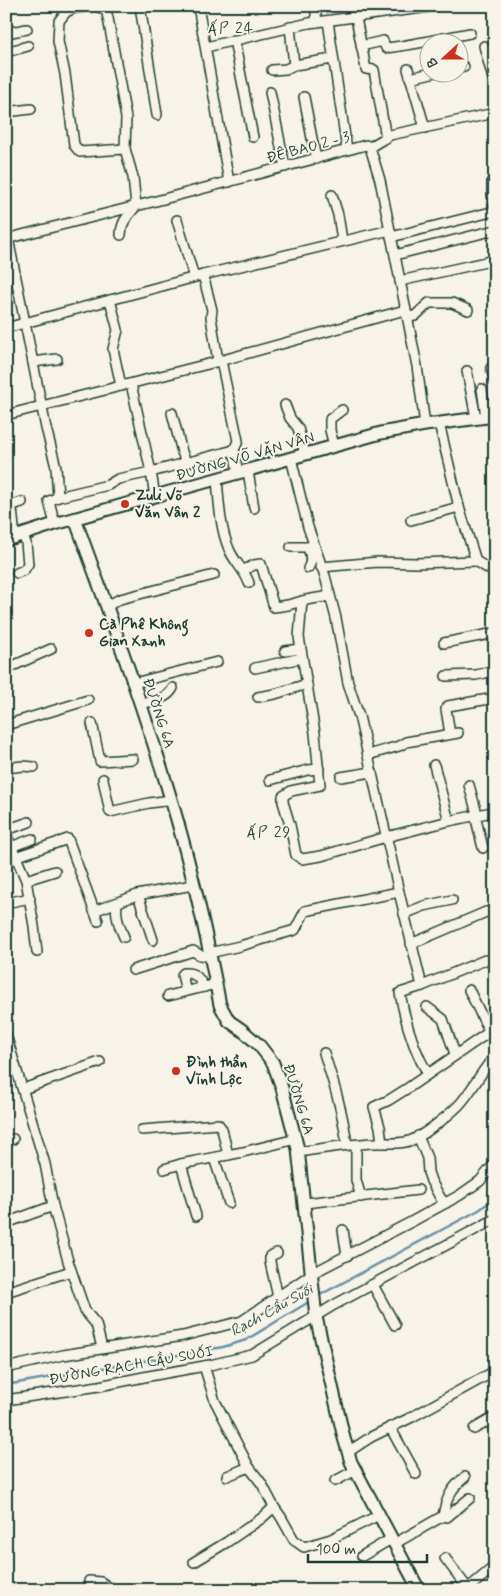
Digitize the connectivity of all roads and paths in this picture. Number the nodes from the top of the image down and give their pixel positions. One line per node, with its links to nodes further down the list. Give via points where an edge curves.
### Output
1 (95, 6): 6 (street); 37 (street, via 106,10 108,18 126,118)
2 (141, 6): 32 (street)
3 (198, 6): 20 (street)
4 (315, 6): 11 (street)
5 (437, 6): 7 (street)
6 (74, 7): 37 (street, via 59,21 58,40 74,145 80,152)
7 (427, 7): 8 (street)
8 (400, 8): 9 (street)
9 (356, 18): 10 (street); 18 (street)
10 (328, 21): 11 (street); 22 (street)
11 (317, 22): 12 (street)
12 (290, 27): 16 (street); 23 (street)
13 (27, 29): 14 (street)
14 (6, 33)
15 (470, 33): 18 (street, via 412,45 386,48 383,41)
16 (234, 40): 20 (street); 34 (street)
17 (28, 46): 21 (street)
18 (361, 46): 35 (street, via 366,70 374,70)
19 (484, 46): 26 (street)
20 (206, 47): 42 (street)
21 (6, 52)
22 (333, 59): 23 (street); 38 (street)
23 (294, 65): 24 (street)
24 (272, 70)
25 (418, 73): 33 (street, via 409,73)
26 (495, 86)
27 (270, 92): 40 (street)
28 (304, 97): 39 (street)
29 (30, 109): 30 (street)
30 (6, 112)
31 (495, 113): 33 (street)
32 (157, 115)
33 (425, 128): 35 (street)
34 (253, 137)
35 (386, 138): 36 (street)
36 (370, 147): 38 (street, ĐÊ BAO 2 - 3, via 366,145); 49 (street, ĐÊ BAO 2 - 3)
37 (125, 149): 44 (street, via 133,177)
38 (347, 150): 39 (street, ĐÊ BAO 2 - 3)
39 (316, 159): 40 (street, ĐÊ BAO 2 - 3)
40 (284, 167): 42 (street, ĐÊ BAO 2 - 3)
41 (495, 180): 45 (street, via 492,181 492,194)
42 (229, 182): 44 (street, ĐÊ BAO 2 - 3)
43 (332, 195): 52 (street)
44 (136, 206): 50 (street, via 124,220); 51 (street, ĐÊ BAO 2 - 3)
45 (495, 208)
46 (495, 212): 49 (street)
47 (177, 220): 55 (street)
48 (495, 230): 53 (street)
49 (390, 234): 52 (street); 53 (street, ĐÊ BAO 2 - 3)
50 (121, 235)
51 (7, 239): 56 (street)
52 (342, 240): 55 (street)
53 (395, 255): 57 (street, ĐÊ BAO 2 - 3)
54 (495, 260): 57 (street)
55 (199, 276): 58 (street); 64 (street, via 212,310)
56 (11, 280): 61 (street)
57 (400, 281): 60 (street, ĐÊ BAO 2 - 3)
58 (110, 300): 61 (street); 70 (street, via 118,330 112,349)
59 (468, 310): 60 (street, via 452,303 428,304 415,316)
60 (406, 313): 64 (street); 79 (street, ĐÊ BAO 2 - 3)
61 (25, 323): 62 (street); 65 (street)
62 (6, 328)
63 (57, 359): 65 (street)
64 (220, 361): 69 (street); 81 (street, via 238,441)
65 (33, 362): 73 (street)
66 (491, 368): 68 (street)
67 (466, 371): 77 (street)
68 (495, 380)
69 (131, 384): 70 (street); 85 (street)
70 (121, 386): 73 (street)
71 (482, 389): 77 (street)
72 (285, 405): 82 (street, via 298,428)
73 (42, 406): 76 (street); 88 (street, via 56,468)
74 (342, 410): 80 (street, via 330,419)
75 (172, 414): 84 (street)
76 (6, 415)
77 (486, 417): 78 (street, ĐƯỜNG VÕ VĂN VÂN)
78 (439, 423): 79 (street, ĐƯỜNG VÕ VĂN VÂN); 91 (street)
79 (425, 425): 80 (street, ĐƯỜNG VÕ VĂN VÂN)
80 (334, 446): 82 (street, ĐƯỜNG VÕ VĂN VÂN)
81 (234, 450): 84 (street); 86 (street)
82 (305, 454): 83 (street, ĐƯỜNG VÕ VĂN VÂN)
83 (291, 458): 86 (street, ĐƯỜNG VÕ VĂN VÂN); 97 (street)
84 (186, 462): 85 (street)
85 (151, 472): 88 (street); 89 (street)
86 (243, 472): 87 (street, ĐƯỜNG VÕ VĂN VÂN); 92 (street)
87 (217, 479): 89 (street, ĐƯỜNG VÕ VĂN VÂN); 102 (street, via 229,549)
88 (58, 496): 95 (street, via 49,501)
89 (155, 496): 93 (street, ĐƯỜNG VÕ VĂN VÂN)
90 (22, 502): 96 (street, via 13,505 12,509)
91 (459, 507): 94 (street); 99 (street)
92 (254, 508)
93 (75, 519): 95 (street, ĐƯỜNG VÕ VĂN VÂN); 109 (street, ĐƯỜNG 6A)
94 (411, 520)
95 (54, 524): 96 (street, ĐƯỜNG VÕ VĂN VÂN)
96 (15, 538): 103 (street, via 26,543 28,564)
97 (311, 546): 98 (street); 100 (street); 101 (street)
98 (291, 547)
99 (476, 561): 100 (street, via 378,562); 104 (street)
100 (321, 567): 107 (street)
101 (308, 568)
102 (244, 570): 106 (street); 108 (street, via 262,564 274,607)
103 (17, 573)
104 (495, 573)
105 (214, 575): 109 (street, via 120,599)
106 (249, 583)
107 (330, 596): 108 (street); 129 (street, via 348,683)
108 (302, 601): 114 (street)
109 (107, 606): 120 (street, ĐƯỜNG 6A)
110 (495, 633): 111 (street)
111 (444, 643)
112 (51, 649): 117 (street)
113 (285, 651): 114 (street)
114 (301, 653): 116 (street); 121 (street)
115 (217, 662): 120 (street)
116 (255, 668)
117 (6, 669)
118 (495, 671): 119 (street)
119 (446, 676)
120 (134, 684): 126 (street, ĐƯỜNG 6A)
121 (307, 684): 123 (street); 134 (street)
122 (173, 688): 126 (street, via 162,698)
123 (258, 697)
124 (495, 698): 129 (street, via 448,706 446,709 454,734 406,742)
125 (88, 700): 128 (street)
126 (140, 704): 140 (street, ĐƯỜNG 6A)
127 (92, 723): 130 (street, via 100,761)
128 (6, 725)
129 (368, 755): 135 (street)
130 (133, 759)
131 (434, 765): 143 (street)
132 (34, 767): 133 (street)
133 (6, 768)
134 (319, 769): 138 (street); 147 (street, via 320,785 283,796 296,855 302,859 321,856)
135 (372, 772): 136 (street); 147 (street)
136 (341, 777)
137 (103, 779): 140 (street, via 110,812)
138 (270, 780)
139 (469, 784): 141 (street)
140 (171, 800): 155 (street, ĐƯỜNG 6A)
141 (476, 814): 142 (street); 143 (street); 150 (street)
142 (495, 814)
143 (449, 821): 147 (street)
144 (29, 822): 145 (street)
145 (6, 830)
146 (6, 834): 149 (street)
147 (386, 837): 156 (street)
148 (32, 839): 149 (street)
149 (11, 846): 151 (street)
150 (483, 848)
151 (16, 857): 152 (street); 154 (street); 162 (street, via 68,839)
152 (6, 860)
153 (55, 871): 154 (street)
154 (26, 880): 158 (street)
155 (193, 885): 157 (street); 170 (street, ĐƯỜNG 6A)
156 (398, 892): 164 (street); 170 (street, via 305,911 296,930)
157 (138, 895): 161 (street); 167 (street)
158 (30, 898): 160 (street); 169 (street)
159 (452, 900): 164 (street)
160 (6, 903)
161 (117, 903): 162 (street); 166 (street, via 118,922)
162 (94, 911): 165 (street)
163 (495, 911): 168 (street)
164 (404, 914): 168 (street)
165 (98, 921)
166 (124, 937)
167 (152, 940)
168 (411, 944): 174 (street)
169 (37, 952)
170 (210, 954): 172 (street, via 200,955 193,951); 173 (street, ĐƯỜNG 6A)
171 (485, 960): 174 (street)
172 (133, 970)
173 (210, 985): 176 (street); 176 (street, via 190,972 184,973); 189 (street, ĐƯỜNG 6A, via 228,1021 259,1045 273,1063)
174 (422, 986): 185 (street, via 400,993 411,1037)
175 (469, 990): 179 (street)
176 (186, 991): 177 (street)
177 (168, 996)
178 (427, 1007): 182 (street, via 442,1020)
179 (492, 1030): 182 (street)
180 (6, 1035): 186 (street)
181 (324, 1053): 191 (street)
182 (455, 1054): 185 (street)
183 (494, 1058): 188 (street, via 458,1105)
184 (100, 1062): 186 (street)
185 (428, 1074): 190 (street, via 374,1107)
186 (22, 1089): 203 (street, via 45,1164)
187 (142, 1130): 193 (street, via 218,1124)
188 (418, 1136): 190 (street, via 411,1141); 202 (street, via 427,1158 428,1172)
189 (296, 1139): 192 (street, ĐƯỜNG 6A); 193 (street)
190 (382, 1143): 191 (street)
191 (351, 1145): 192 (street); 199 (street)
192 (299, 1152): 201 (street, ĐƯỜNG 6A)
193 (228, 1154): 194 (street)
194 (214, 1158): 195 (street); 200 (street)
195 (181, 1164): 197 (street); 204 (street)
196 (495, 1164): 202 (street, via 480,1181)
197 (164, 1169)
198 (418, 1190): 199 (street)
199 (361, 1197): 201 (street)
200 (229, 1202)
201 (304, 1203): 211 (street, ĐƯỜNG 6A)
202 (446, 1203): 209 (street)
203 (53, 1206): 206 (street); 210 (street)
204 (196, 1216)
205 (495, 1220): 212 (street, ĐƯỜNG RẠCH CẦU SUỐI)
206 (6, 1223)
207 (343, 1230): 209 (street)
208 (277, 1253): 214 (street, via 270,1256 270,1262)
209 (347, 1256): 211 (street)
210 (71, 1271): 213 (street); 217 (street, via 85,1311 96,1324)
211 (313, 1275): 214 (street); 215 (street, ĐƯỜNG 6A)
212 (373, 1284): 215 (street, ĐƯỜNG RẠCH CẦU SUỐI); 216 (street)
213 (6, 1292)
214 (278, 1297): 217 (street, via 242,1321 226,1326)
215 (316, 1315): 218 (street, ĐƯỜNG RẠCH CẦU SUỐI, via 252,1355); 225 (street, ĐƯỜNG 6A)
216 (395, 1325)
217 (102, 1348): 219 (street)
218 (204, 1366): 221 (street, ĐƯỜNG RẠCH CẦU SUỐI); 226 (street, via 219,1410)
219 (6, 1368)
220 (495, 1371): 223 (street)
221 (6, 1400)
222 (495, 1418): 224 (street)
223 (390, 1427): 225 (street); 228 (street)
224 (474, 1429)
225 (348, 1452): 227 (street, ĐƯỜNG 6A)
226 (249, 1467): 229 (street); 233 (street)
227 (356, 1470): 231 (street); 234 (street, ĐƯỜNG 6A)
228 (416, 1474)
229 (227, 1476)
230 (465, 1477): 235 (street, via 447,1497)
231 (335, 1481)
232 (470, 1498): 235 (street, via 447,1517)
233 (274, 1507): 234 (street, via 294,1540 304,1547 331,1539); 239 (street)
234 (379, 1515): 236 (street, ĐƯỜNG 6A)
235 (443, 1516): 236 (street)
236 (392, 1541): 237 (street); 244 (street, ĐƯỜNG 6A)
237 (362, 1556)
238 (445, 1558): 242 (street)
239 (194, 1562)
240 (495, 1566): 242 (street)
241 (89, 1581): 243 (street, via 102,1582)
242 (468, 1589)
243 (113, 1590)
244 (419, 1590)

